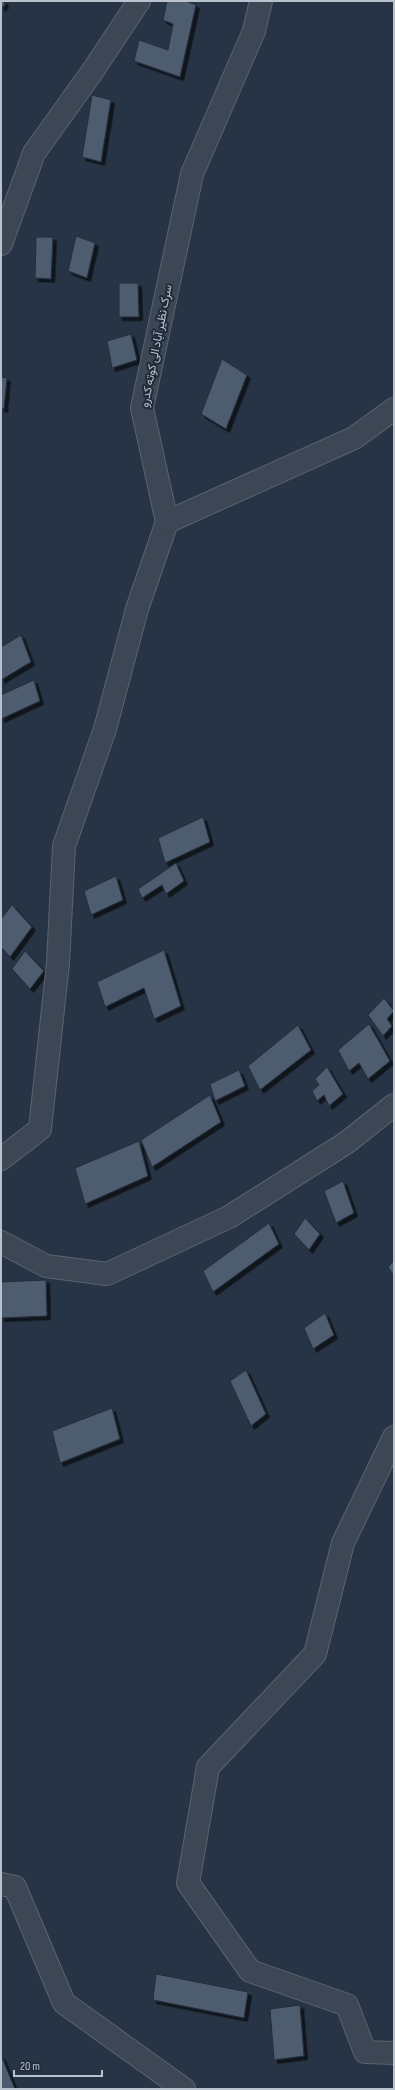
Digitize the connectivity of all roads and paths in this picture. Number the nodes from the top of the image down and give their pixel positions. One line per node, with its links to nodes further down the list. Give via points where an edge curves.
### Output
1 (140, 1): 3 (street, via 34,153)
2 (261, 1): 5 (street, سرک نظیر آباد الی کوته کدرو, via 254,31 192,174 142,408)
3 (1, 244)
4 (394, 409): 5 (street, via 354,438)
5 (167, 522): 7 (street, via 137,609 105,729 64,846 58,963 40,1129)
6 (394, 1105): 8 (street, via 346,1143 228,1217 107,1274 46,1266)
7 (1, 1159)
8 (1, 1242)
9 (394, 1437): 11 (street, via 343,1543 314,1654 208,1767 188,1883 250,1971 347,2005 365,2052)
10 (1, 1884): 12 (street, via 16,1887 64,2003)
11 (394, 2053)
12 (184, 2089)

